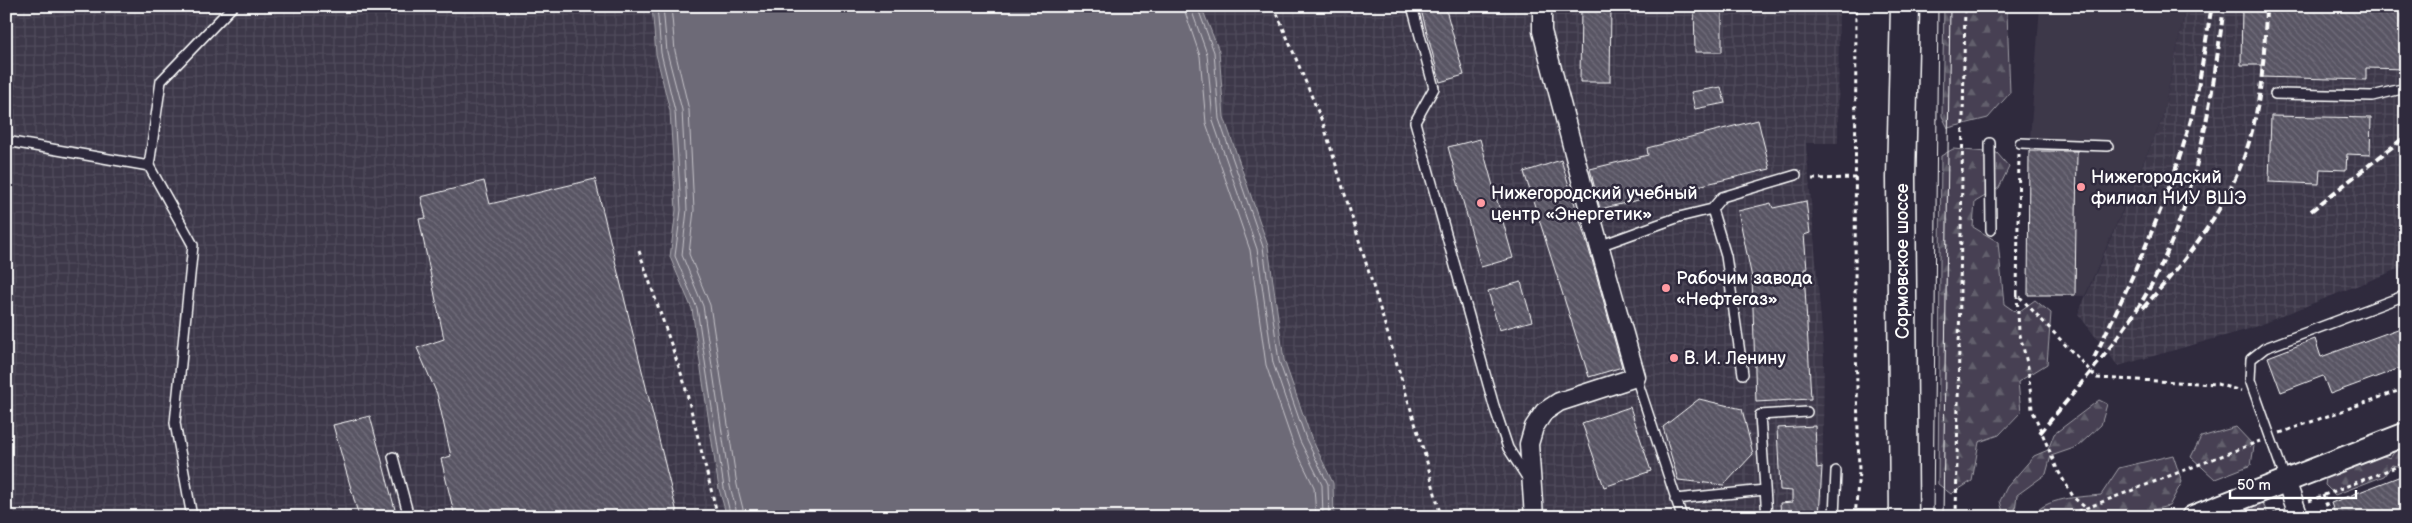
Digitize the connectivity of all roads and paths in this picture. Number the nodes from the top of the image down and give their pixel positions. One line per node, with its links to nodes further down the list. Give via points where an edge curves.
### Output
1 (233, 6): 14 (lane, via 162,81)
2 (1274, 6): 45 (path, via 1324,126)
3 (1412, 6): 35 (lane, via 1434,88 1415,122 1494,406 1508,448)
4 (1542, 6): 20 (street, via 1542,31)
5 (1856, 6): 16 (path)
6 (1905, 6): 51 (main road, Сормовское шоссе, via 1901,178)
7 (1965, 6): 52 (path)
8 (2406, 88): 9 (lane, via 2372,96)
9 (2275, 94)
10 (6, 141): 14 (lane)
11 (1990, 142): 19 (lane)
12 (2020, 143): 13 (lane); 22 (path)
13 (2108, 146)
14 (149, 166): 42 (lane, via 193,245 175,423)
15 (1796, 175): 18 (lane, via 1722,197)
16 (1856, 178): 17 (path); 50 (path, via 1859,472)
17 (1812, 179)
18 (1712, 210): 20 (lane, via 1679,217); 24 (lane, via 1726,256)
19 (1991, 230)
20 (1600, 246): 25 (street)
21 (639, 251): 44 (path, via 684,382)
22 (2017, 294): 27 (path, via 2097,378 2217,384); 39 (path, via 2019,331 2028,367 2032,409 2057,469 2074,498)
23 (2406, 295): 27 (lane, via 2256,353 2249,368)
24 (1743, 374)
25 (1636, 376): 35 (street, via 1558,402 1544,412 1534,427 1529,444); 38 (lane)
26 (2406, 388): 30 (path)
27 (2256, 396): 30 (lane)
28 (1807, 412): 36 (lane, via 1760,415)
29 (2406, 434): 34 (street)
30 (2270, 437): 34 (lane); 39 (path)
31 (393, 457): 43 (lane)
32 (2406, 463): 37 (path)
33 (1836, 471): 49 (lane)
34 (2286, 481): 40 (street); 54 (street)
35 (1531, 483): 46 (street)
36 (1765, 490): 38 (lane); 48 (lane)
37 (2323, 495): 40 (path); 56 (path)
38 (1675, 499): 47 (lane)
39 (2086, 508): 53 (path)
40 (2297, 511): 41 (path)
41 (2273, 516): 55 (path)
42 (192, 517)
43 (409, 517)
44 (718, 517)
45 (1441, 517)
46 (1534, 517)
47 (1682, 517)
48 (1768, 517)
49 (1834, 517)
50 (1855, 517)
51 (1904, 517)
52 (1956, 517)
53 (2063, 517)
54 (2193, 517)
55 (2266, 517)
56 (2331, 517)

